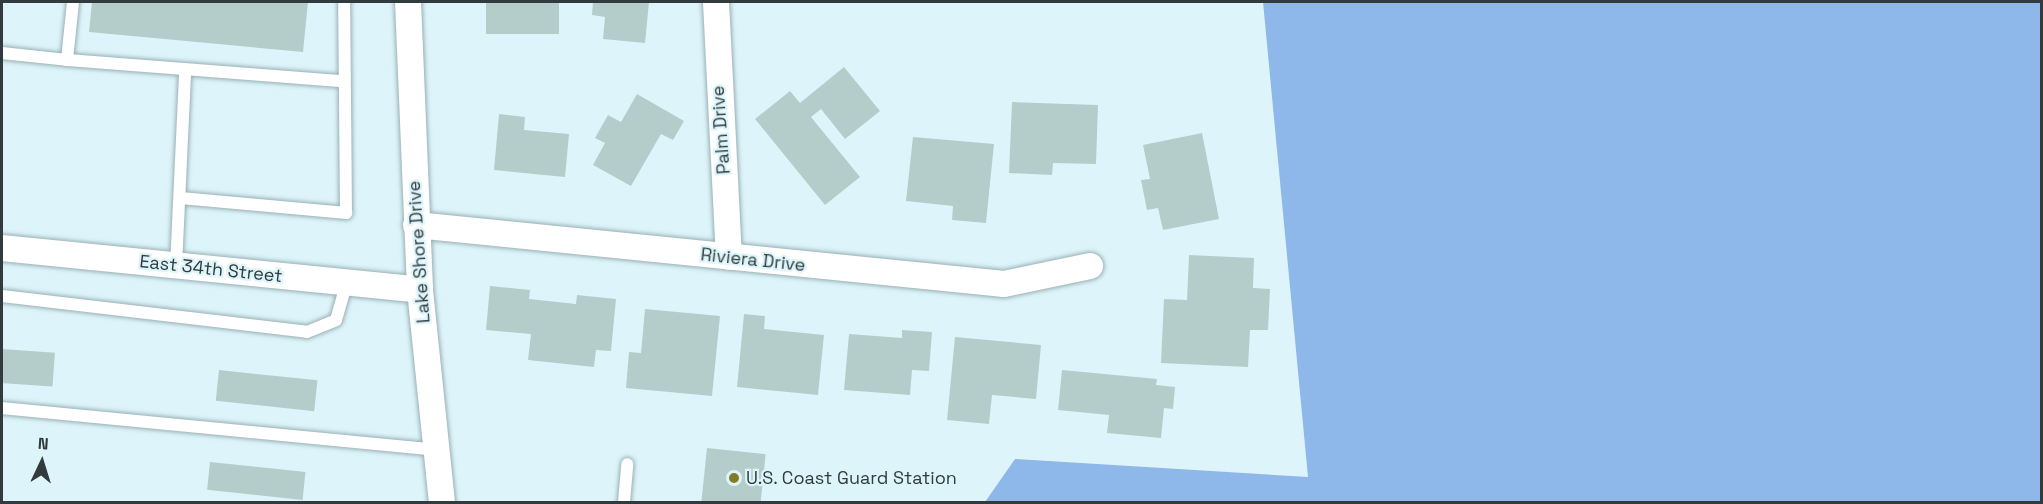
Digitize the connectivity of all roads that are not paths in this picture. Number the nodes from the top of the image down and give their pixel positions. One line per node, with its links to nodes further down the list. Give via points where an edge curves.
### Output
1 (73, 2): 6 (lane)
2 (344, 2): 8 (lane)
3 (408, 2): 10 (street, Lake Shore Drive)
4 (716, 2): 12 (street, Palm Drive)
5 (2, 53): 6 (lane)
6 (67, 60): 7 (lane)
7 (185, 72): 8 (lane); 9 (lane)
8 (343, 81): 9 (lane, via 346,213)
9 (181, 198): 13 (lane)
10 (416, 225): 12 (street, Riviera Drive); 16 (street, Lake Shore Drive)
11 (2, 248): 13 (street, East 34th Street)
12 (729, 258): 14 (street, Riviera Drive, via 1004,284)
13 (176, 266): 15 (street, East 34th Street)
14 (1090, 266)
15 (347, 282): 16 (street, East 34th Street); 17 (lane, via 336,320 307,332)
16 (420, 290): 19 (street, Lake Shore Drive)
17 (2, 296)
18 (2, 408): 19 (lane)
19 (435, 450): 21 (street, Lake Shore Drive)
20 (627, 464): 22 (lane)
21 (442, 502)
22 (624, 502)

